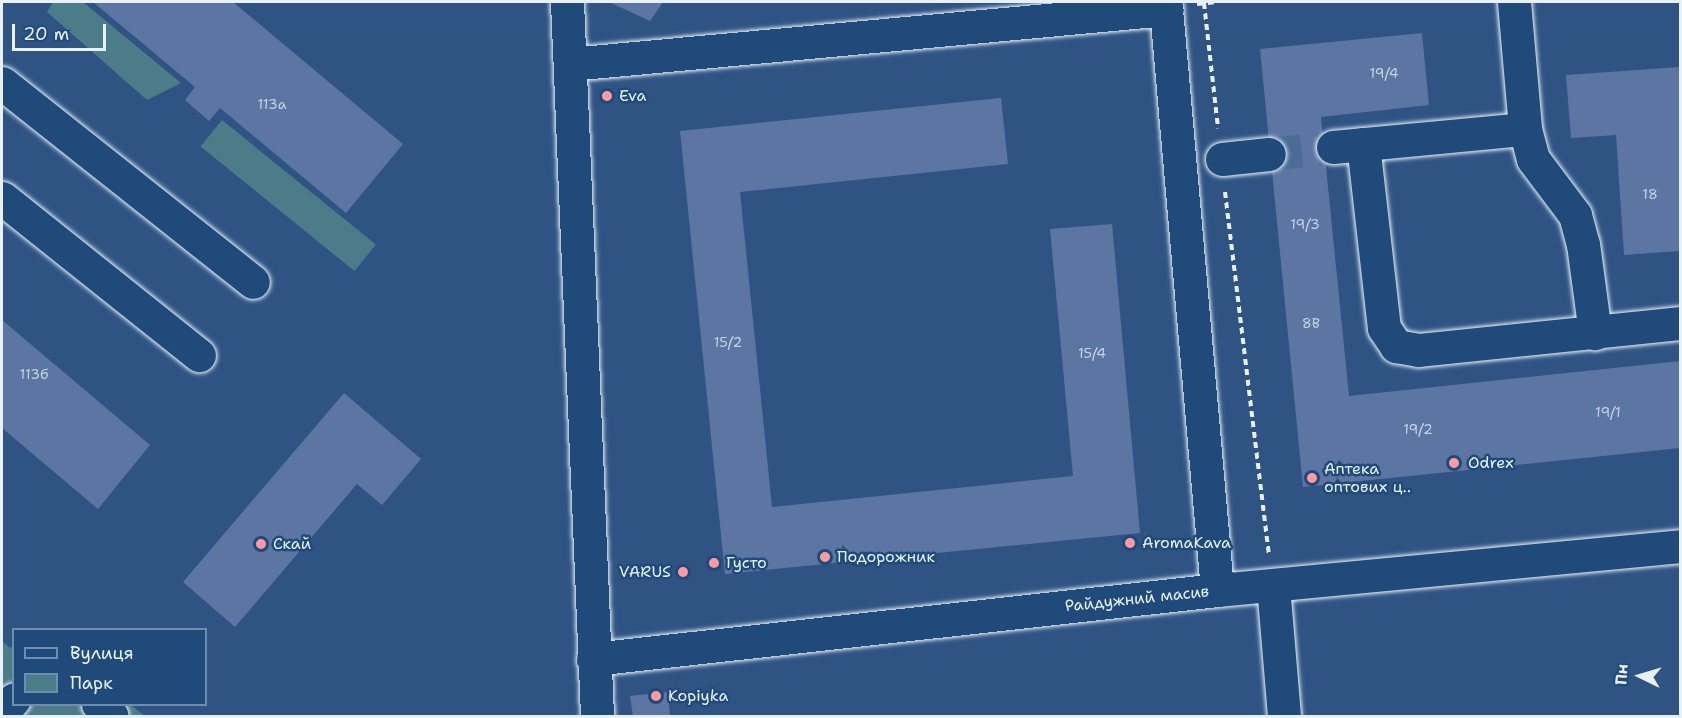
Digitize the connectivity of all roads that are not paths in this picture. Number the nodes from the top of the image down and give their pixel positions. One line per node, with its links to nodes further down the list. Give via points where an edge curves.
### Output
1 (567, 2): 3 (street)
2 (1514, 2): 5 (street)
3 (570, 64): 15 (street, via 1167,9); 16 (street)
4 (2, 83): 9 (street)
5 (1525, 129): 11 (street, via 1533,159 1575,215 1583,244); 11 (street, via 1348,146 1384,328 1396,346 1419,350)
6 (1269, 153): 7 (street)
7 (1221, 159)
8 (2, 198): 12 (street)
9 (253, 282)
10 (1680, 323): 11 (street)
11 (1595, 333)
12 (199, 355)
13 (1680, 546): 14 (street, Райдужний масив)
14 (1273, 585): 15 (street, Райдужний масив); 22 (street)
15 (1217, 590): 16 (street, Райдужний масив)
16 (593, 659): 21 (street)
17 (12, 701): 19 (street)
18 (99, 706): 20 (street)
19 (2, 713)
20 (112, 717)
21 (597, 717)
22 (1284, 717)

